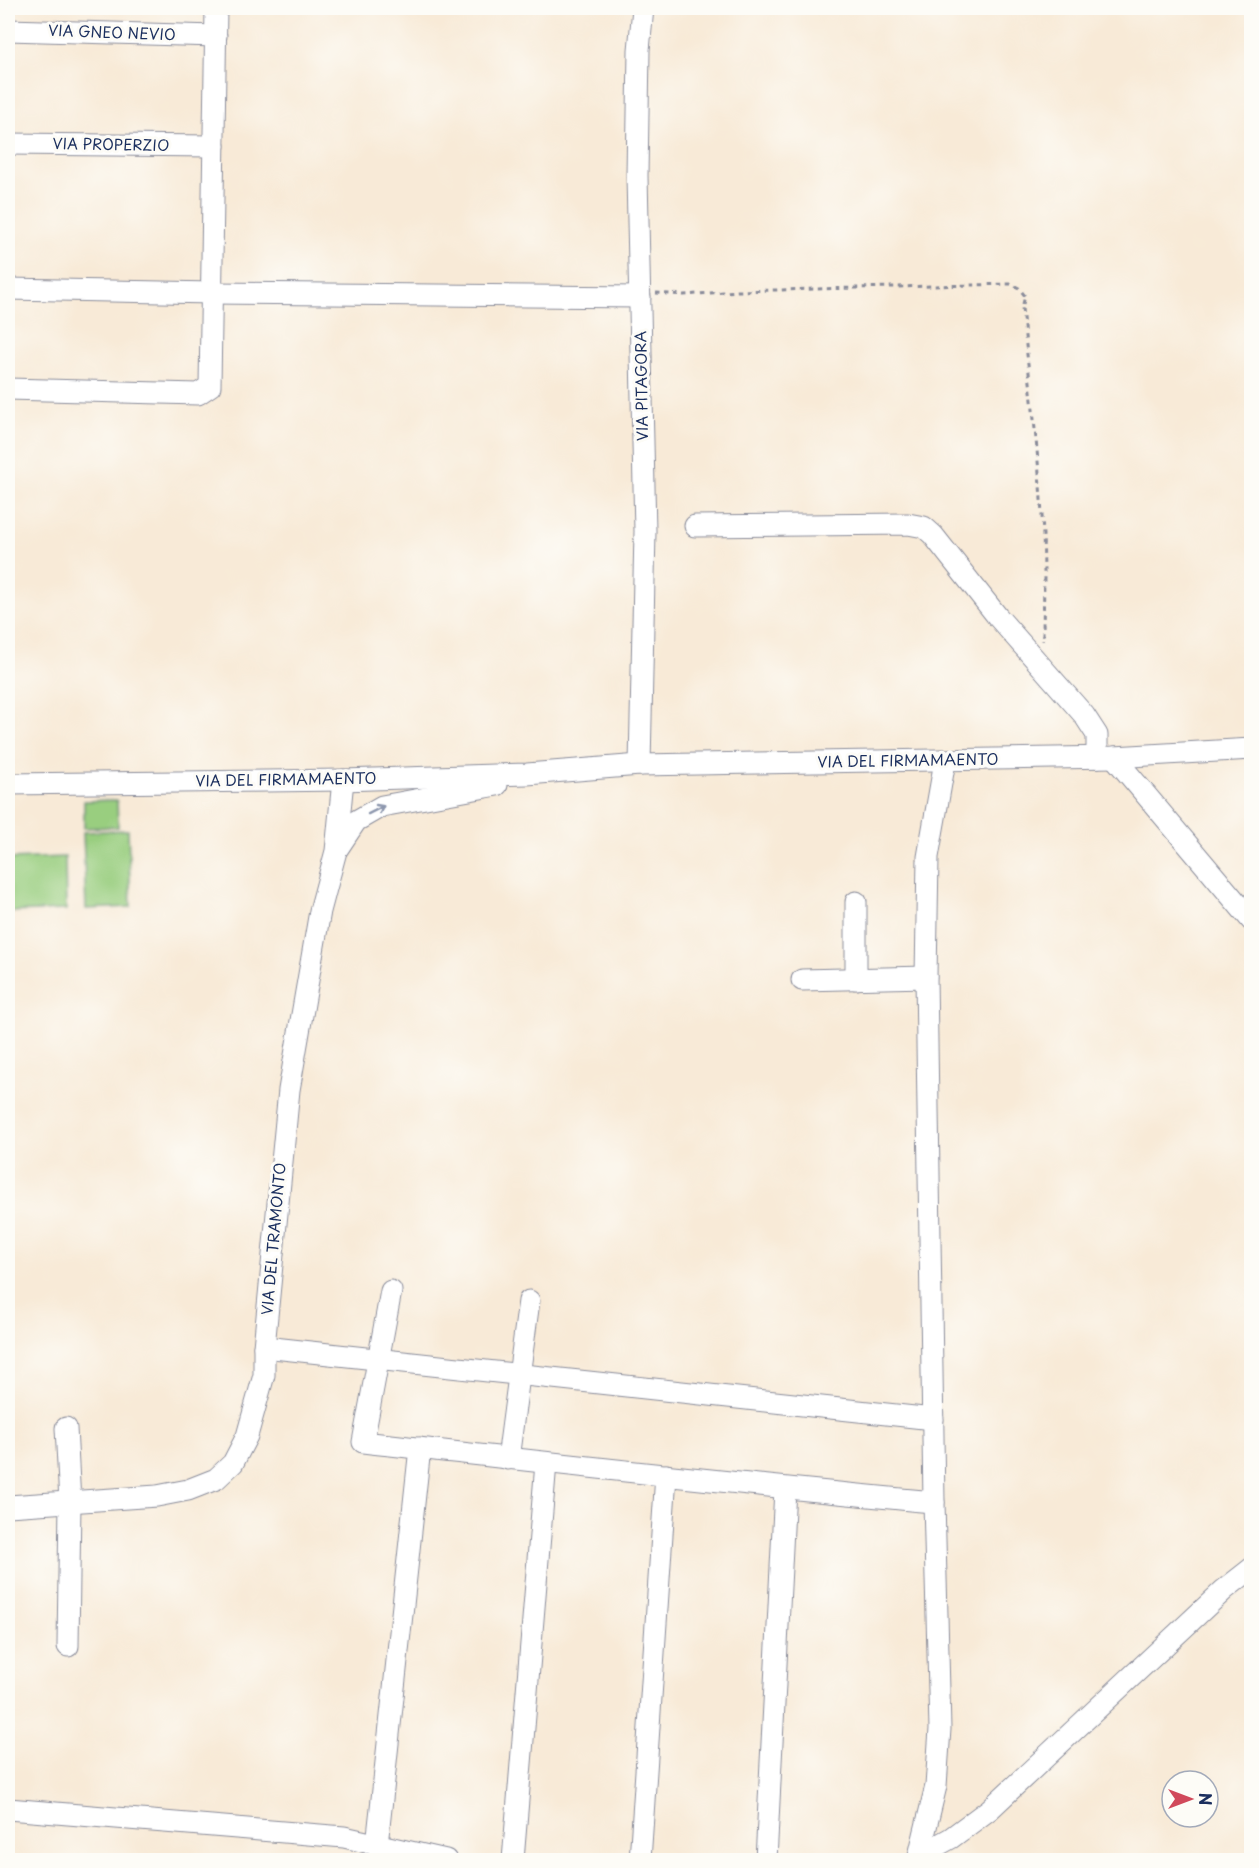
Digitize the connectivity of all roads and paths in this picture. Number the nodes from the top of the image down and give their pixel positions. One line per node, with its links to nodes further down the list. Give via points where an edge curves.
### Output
1 (216, 8): 4 (street)
2 (643, 8): 9 (street, VIA PITAGORA, via 637,176)
3 (8, 30): 4 (street, VIA GNEO NEVIO)
4 (216, 36): 6 (street)
5 (8, 144): 6 (street, VIA PROPERZIO)
6 (214, 146): 8 (street)
7 (8, 289): 8 (street)
8 (213, 293): 9 (street); 10 (street, via 210,386 198,394)
9 (640, 294): 12 (path, via 1011,284 1019,288 1025,296 1022,308 1042,529); 16 (street, VIA PITAGORA, via 645,531)
10 (8, 390)
11 (695, 526): 12 (street, via 924,527)
12 (1040, 664): 14 (street, via 1084,716)
13 (1251, 750): 14 (street, VIA DEL FIRMAMAENTO)
14 (1106, 757): 15 (street, VIA DEL FIRMAMAENTO); 22 (street)
15 (945, 761): 16 (street, VIA DEL FIRMAMAENTO); 23 (street, via 928,857)
16 (640, 765): 17 (street, VIA DEL FIRMAMAENTO)
17 (565, 771): 18 (street, VIA DEL FIRMAMAENTO); 20 (street, VIA DEL FIRMAMAENTO, one-way to 17, via 357,821 382,806)
18 (343, 780): 19 (street, VIA DEL FIRMAMAENTO); 20 (street, VIA DEL TRAMONTO)
19 (8, 784)
20 (336, 851): 28 (street, VIA DEL TRAMONTO, via 320,911 289,1090)
21 (856, 902): 24 (street)
22 (1251, 921)
23 (926, 977): 24 (street); 31 (street)
24 (856, 979): 25 (street)
25 (802, 980)
26 (391, 1291): 29 (street)
27 (529, 1301): 30 (street)
28 (264, 1347): 29 (street); 38 (street, VIA DEL TRAMONTO, via 264,1375 247,1436 233,1463 216,1479 157,1496)
29 (377, 1359): 30 (street); 33 (street, via 363,1442)
30 (518, 1374): 31 (street); 34 (street)
31 (933, 1419): 39 (street)
32 (66, 1428): 38 (street)
33 (420, 1448): 34 (street); 44 (street)
34 (508, 1459): 35 (street)
35 (546, 1463): 36 (street); 47 (street)
36 (666, 1475): 37 (street); 48 (street)
37 (785, 1489): 39 (street); 49 (street)
38 (70, 1502): 40 (street, VIA DEL TRAMONTO); 42 (street)
39 (934, 1503): 45 (street, via 940,1729 936,1786)
40 (8, 1506)
41 (1251, 1569): 45 (street, via 1216,1597 990,1809)
42 (68, 1646)
43 (8, 1809): 44 (street, via 344,1837)
44 (377, 1845): 46 (street)
45 (919, 1858)
46 (446, 1860)
47 (513, 1860)
48 (640, 1860)
49 (766, 1860)

